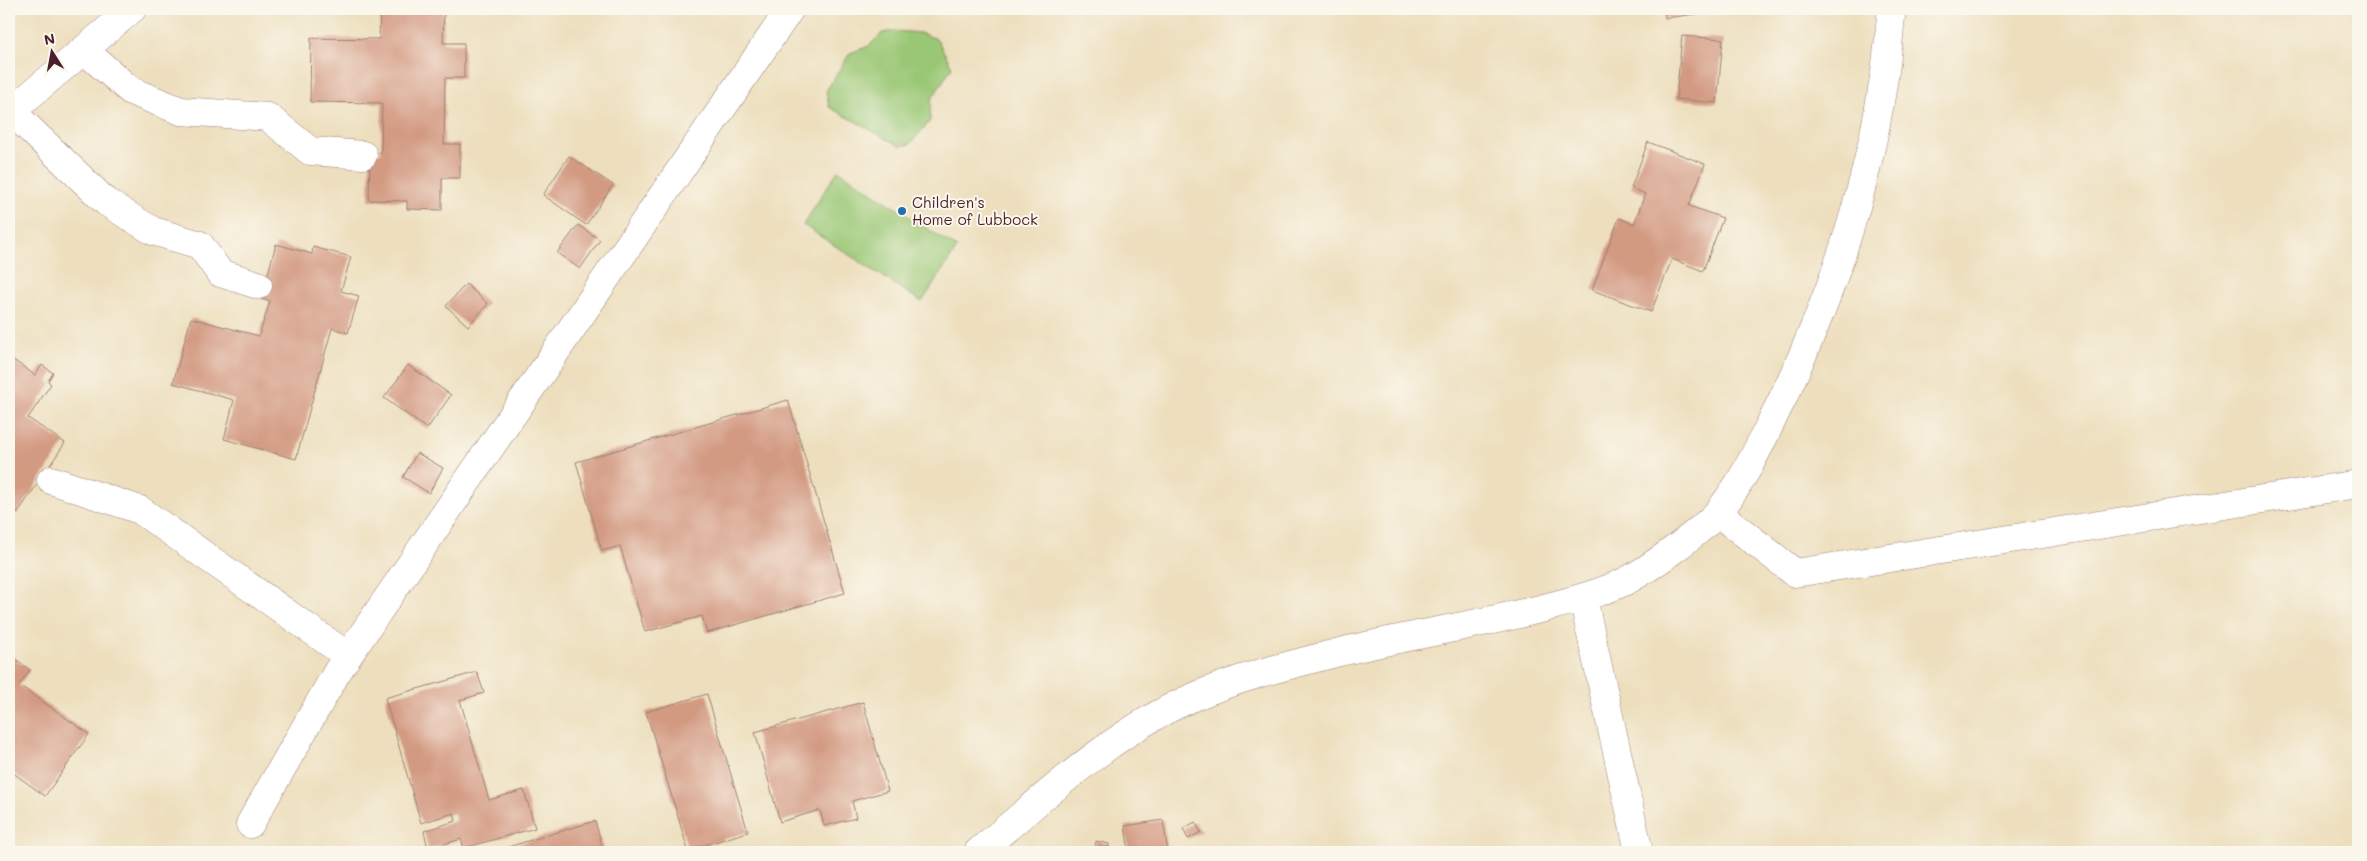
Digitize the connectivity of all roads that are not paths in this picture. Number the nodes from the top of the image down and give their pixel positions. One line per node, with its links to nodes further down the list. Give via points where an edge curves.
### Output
1 (132, 9): 4 (lane)
2 (790, 9): 12 (lane)
3 (1892, 9): 10 (lane, via 1884,78 1872,140 1832,280 1803,358 1745,474)
4 (84, 50): 5 (lane); 6 (lane, via 131,91 180,111 268,117 310,151)
5 (10, 112): 7 (lane, via 106,202 153,231 200,245 220,273)
6 (363, 155)
7 (258, 285)
8 (51, 480): 12 (lane, via 140,510)
9 (2358, 484): 10 (lane, via 1795,574)
10 (1718, 512): 11 (lane, via 1628,580)
11 (1583, 598): 14 (lane, via 1341,651 1258,674 1190,698 1138,726); 15 (lane)
12 (348, 656): 13 (lane)
13 (250, 824)
14 (978, 852)
15 (1638, 852)

